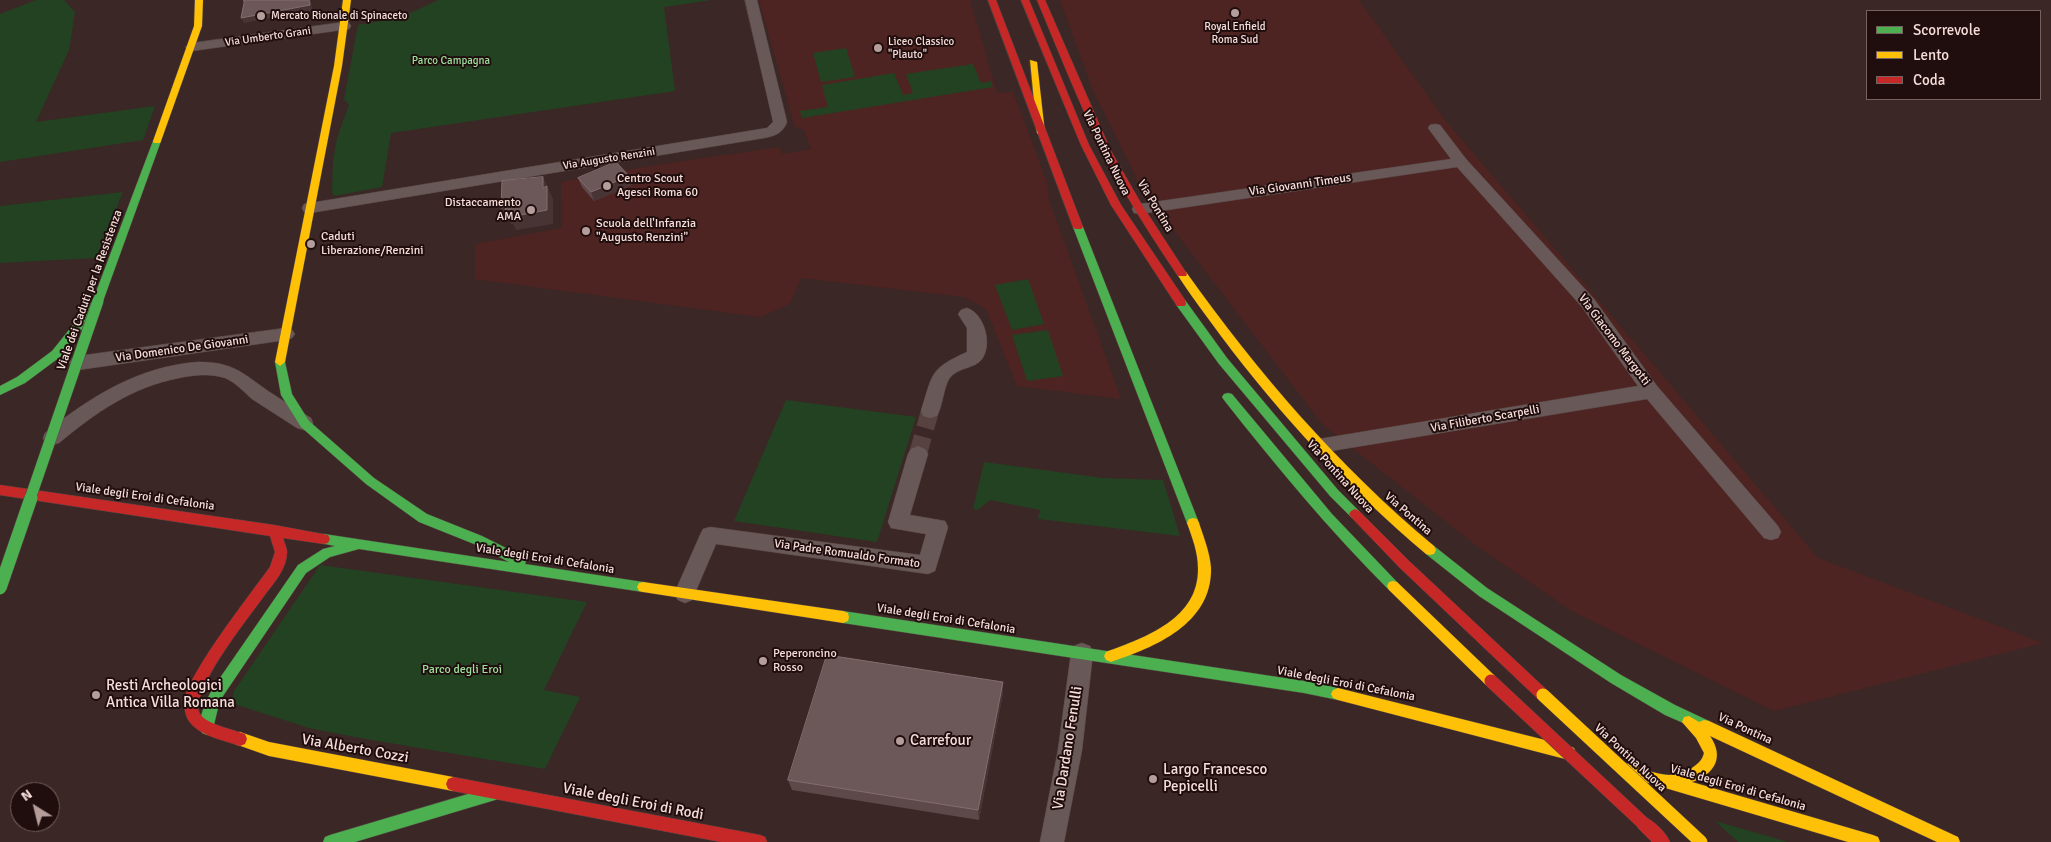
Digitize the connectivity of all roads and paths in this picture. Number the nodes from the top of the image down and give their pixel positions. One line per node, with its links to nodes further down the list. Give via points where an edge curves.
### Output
1 (199, 0): 8 (main road, Viale dei Caduti per la Resistenza)
2 (347, 0): 7 (main road)
3 (750, 0): 13 (street, Via Augusto Renzini, via 780,122 773,131)
4 (992, 0): 11 (main road)
5 (1026, 0): 38 (main road, Via Pontina Nuova, bridge, via 1084,144 1116,205 1160,274 1223,361 1334,492 1404,564)
6 (1041, 0): 14 (main road, Via Pontina, via 1099,134)
7 (345, 22): 8 (street, Via Umberto Grani); 13 (main road)
8 (193, 43): 15 (main road, Viale dei Caduti per la Resistenza)
9 (1051, 108): 11 (main road, via 1031,58)
10 (1435, 128): 12 (street, Via Giacomo Margotti)
11 (1041, 133): 35 (main road, via 1180,486 1206,567 1200,596 1188,616 1143,645)
12 (1460, 162): 14 (street, Via Giovanni Timeus); 21 (street, Via Giacomo Margotti, via 1588,303)
13 (310, 208): 17 (main road)
14 (1140, 209): 25 (main road, Via Pontina, via 1215,320)
15 (98, 301): 18 (main road, Viale dei Caduti per la Resistenza, bridge); 20 (main road, via 56,354)
16 (967, 314): 22 (street, via 978,336 975,356 950,367 941,376)
17 (286, 334): 18 (street, Via Domenico De Giovanni); 23 (main road, via 280,362 287,394)
18 (78, 363): 24 (main road, Viale dei Caduti per la Resistenza, bridge)
19 (1218, 384): 44 (main road, bridge, via 1369,563)
20 (0, 391)
21 (1651, 391): 25 (street, Via Filiberto Scarpelli); 29 (street, Via Giacomo Margotti)
22 (930, 411)
23 (305, 424): 24 (street, via 234,375 195,368 146,378 122,388); 31 (main road, via 370,481 423,518 478,540)
24 (52, 438): 32 (main road, Viale dei Caduti per la Resistenza, bridge)
25 (1319, 446): 36 (main road, Via Pontina, via 1389,517 1472,584 1573,653)
26 (918, 454): 33 (street, Via Padre Romualdo Formato, via 898,522 938,527 928,565 710,535)
27 (0, 490): 28 (main road, Viale degli Eroi di Cefalonia)
28 (274, 530): 30 (main road, Viale degli Eroi di Cefalonia); 37 (main road, via 280,547 279,563 210,662 192,697 194,717)
29 (1771, 532)
30 (374, 545): 31 (main road, Viale degli Eroi di Cefalonia); 37 (main road, via 336,549 320,555 302,569 218,692 212,703)
31 (545, 573): 33 (main road, Viale degli Eroi di Cefalonia)
32 (0, 588)
33 (685, 594): 34 (main road, Viale degli Eroi di Cefalonia)
34 (1082, 653): 35 (main road, Viale degli Eroi di Cefalonia); 43 (street, Via Dardano Fenulli, via 1070,750)
35 (1107, 657): 38 (main road, Viale degli Eroi di Cefalonia, via 1304,687 1396,707)
36 (1670, 710): 39 (main road, via 1700,731 1710,744 1712,754 1698,774); 47 (main road, Via Pontina)
37 (207, 728): 40 (main road, Via Alberto Cozzi, via 269,749)
38 (1622, 769): 39 (main road, Viale degli Eroi di Cefalonia); 45 (main road, Via Pontina Nuova, bridge)
39 (1668, 782): 46 (main road, Viale degli Eroi di Cefalonia)
40 (501, 791): 41 (main road, Viale degli Eroi di Rodi); 42 (main road)
41 (750, 841)
42 (330, 842)
43 (1052, 842)
44 (1663, 842)
45 (1701, 842)
46 (1873, 842)
47 (1953, 842)

